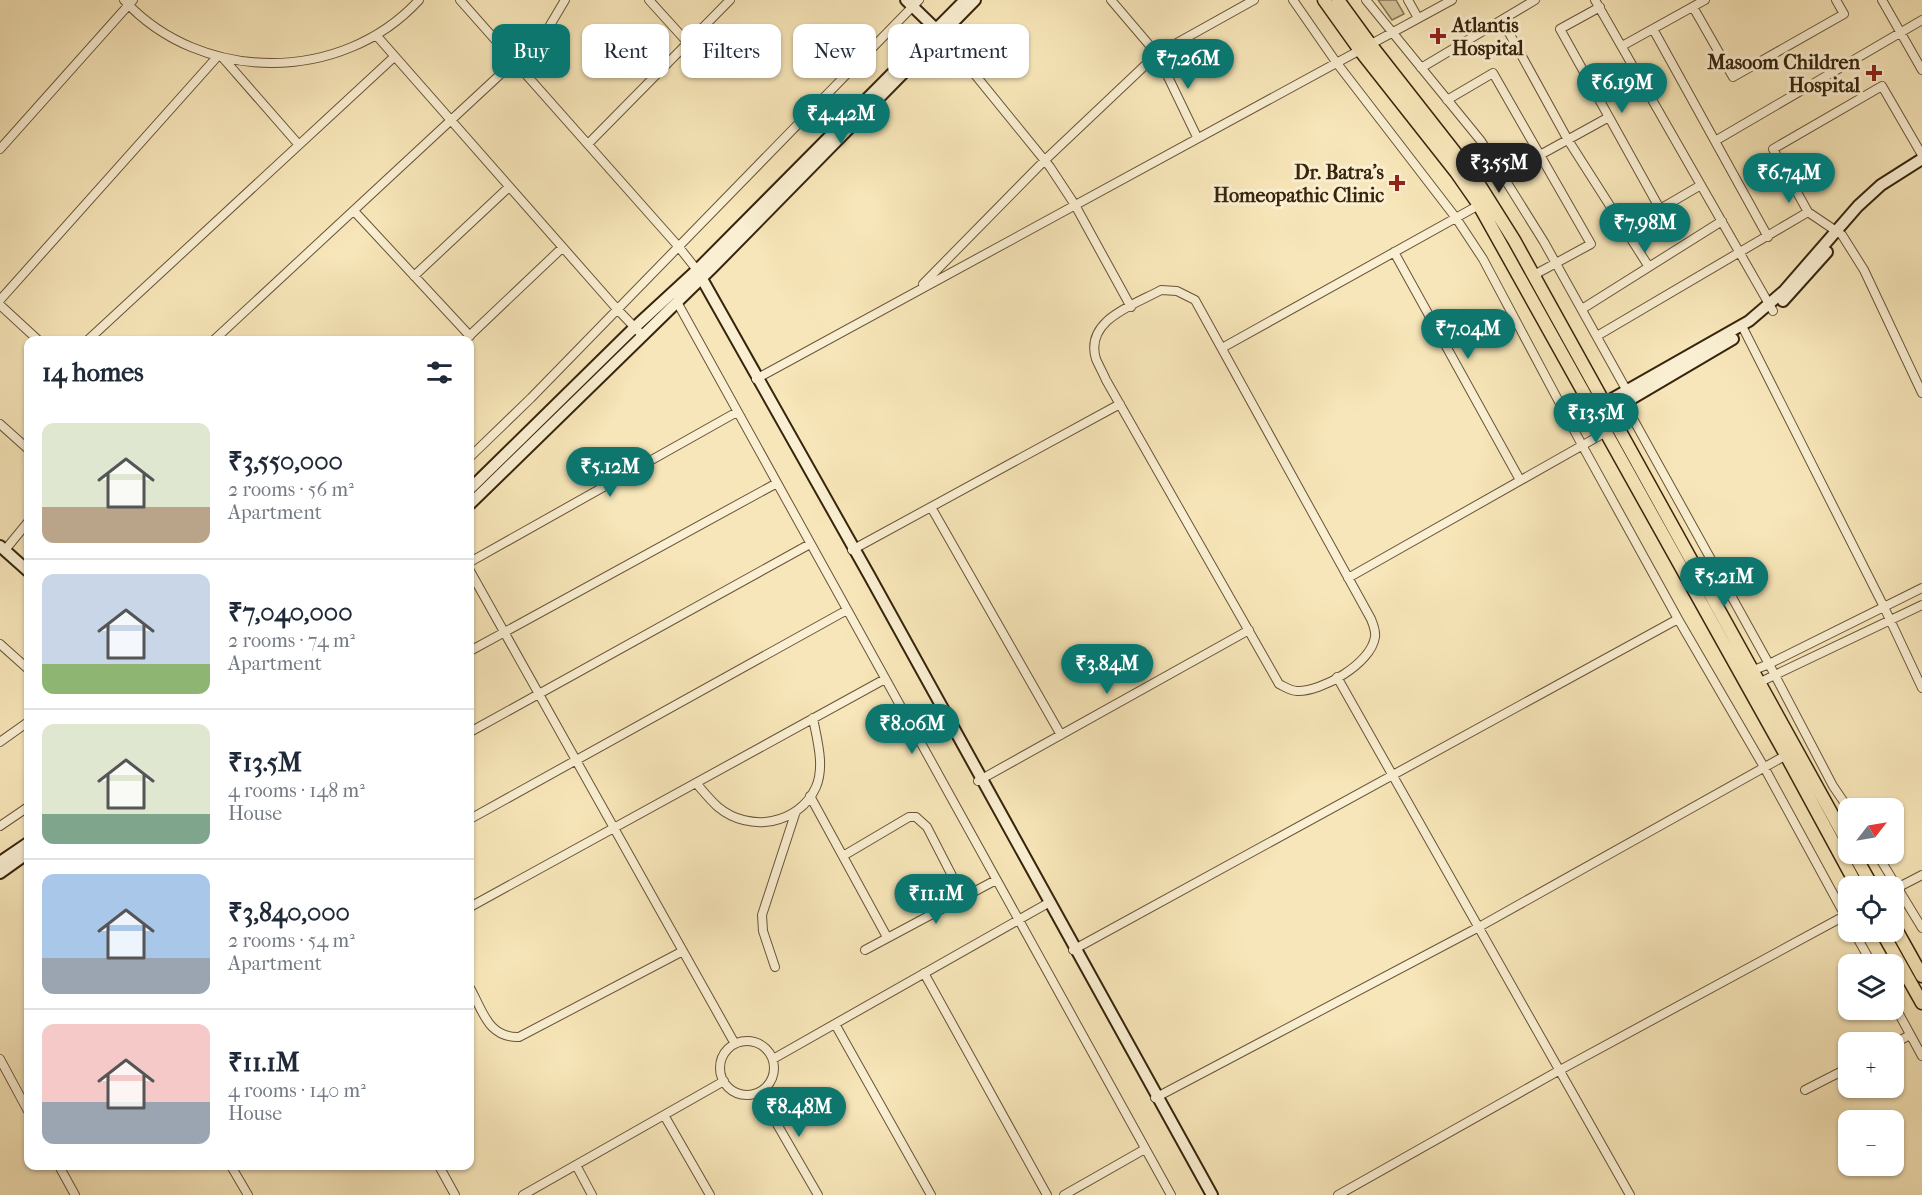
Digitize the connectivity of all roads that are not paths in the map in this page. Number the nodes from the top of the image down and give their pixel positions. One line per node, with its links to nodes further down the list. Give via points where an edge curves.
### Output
1 (419, 0): 36 (street)
2 (460, 0): 37 (street)
3 (565, 0): 27 (street)
4 (649, 0): 35 (street)
5 (730, 0): 28 (street)
6 (965, 0): 30 (street)
7 (975, 0): 31 (street)
8 (1111, 0): 41 (street)
9 (1254, 0): 41 (street)
10 (1293, 0): 44 (street)
11 (1324, 0): 39 (main road)
12 (1338, 0): 39 (main road)
13 (1366, 0): 33 (street)
14 (1408, 0): 24 (street)
15 (1535, 0): 25 (street)
16 (1705, 0): 23 (street)
17 (1836, 0): 23 (street, via 1844,14 1733,77)
18 (1882, 0): 34 (street)
19 (1447, 1): 24 (street)
20 (128, 2): 42 (street, via 144,19 179,42); 59 (street)
21 (913, 2): 29 (street); 74 (street)
22 (1597, 4): 38 (street); 52 (street, via 1560,29)
23 (1693, 7): 32 (street)
24 (1418, 18): 33 (street)
25 (1502, 20): 45 (street); 55 (street)
26 (1922, 21): 34 (street)
27 (551, 24)
28 (707, 24)
29 (933, 24)
30 (945, 24)
31 (947, 24)
32 (1653, 29): 38 (street); 56 (street)
33 (1392, 32): 39 (street); 45 (street)
34 (1901, 34): 46 (street); 56 (street)
35 (681, 35)
36 (376, 36): 42 (street, via 336,54 298,63 262,64); 43 (street)
37 (492, 36)
38 (1622, 46): 64 (street)
39 (1364, 47): 44 (street); 67 (main road); 81 (main road, via 1475,178)
40 (681, 50): 57 (street)
41 (1157, 54): 54 (street); 62 (street)
42 (220, 57): 58 (street); 84 (street)
43 (394, 57): 53 (street); 58 (street)
44 (1336, 62): 54 (street); 70 (street)
45 (1421, 68): 51 (street)
46 (1922, 70)
47 (498, 78): 53 (street)
48 (529, 78): 57 (street)
49 (892, 78): 80 (street)
50 (978, 78): 62 (street)
51 (1447, 100): 60 (street, via 1493,73); 78 (street, via 1481,141)
52 (1609, 117): 55 (street); 64 (street, via 1660,209)
53 (451, 121): 65 (street); 68 (street)
54 (1197, 137): 66 (street)
55 (1569, 140): 60 (street); 79 (street)
56 (1715, 141): 73 (street)
57 (588, 144): 74 (street)
58 (299, 145): 94 (street)
59 (0, 149)
60 (1540, 155): 78 (street, via 1591,244)
61 (1922, 157): 69 (street, via 1882,86 1773,149); 72 (street, via 1858,206)
62 (1045, 160): 66 (street); 83 (street)
63 (1922, 166): 72 (street, via 1885,190)
64 (1701, 185): 71 (street)
65 (509, 188): 75 (street); 82 (street)
66 (1075, 205): 83 (street); 87 (street)
67 (1479, 205): 70 (street); 105 (main road)
68 (354, 211): 82 (street); 95 (street)
69 (1808, 213): 72 (street); 73 (street)
70 (1456, 218): 76 (street); 110 (street, via 1483,259)
71 (1722, 221): 77 (street); 79 (street)
72 (1839, 233): 88 (street, via 1795,289); 102 (street, via 1864,270)
73 (1768, 237): 77 (street)
74 (678, 246): 80 (street); 89 (street)
75 (562, 248): 89 (street); 97 (street)
76 (1394, 252): 100 (street); 112 (street)
77 (1740, 253): 88 (street); 99 (street)
78 (1556, 263): 81 (street); 90 (street)
79 (1648, 267): 90 (street)
80 (697, 273): 85 (street); 91 (street); 101 (street)
81 (1534, 275): 105 (main road)
82 (414, 276): 96 (street)
83 (915, 292): 101 (street)
84 (0, 300)
85 (677, 302): 98 (street); 106 (street)
86 (0, 305): 93 (street)
87 (1131, 307): 100 (street, via 1161,290 1177,291 1195,300); 104 (street, via 1104,322 1095,336 1096,357)
88 (1771, 308): 92 (street)
89 (617, 309): 91 (street); 111 (street)
90 (1582, 309): 99 (street)
91 (634, 328): 98 (street); 114 (street)
92 (1743, 329): 103 (street); 127 (street)
93 (34, 336)
94 (92, 336)
95 (218, 336)
96 (465, 336)
97 (469, 336)
98 (643, 336): 115 (street)
99 (1597, 336): 103 (street)
100 (1222, 348): 124 (street)
101 (756, 379): 120 (street)
102 (1922, 393)
103 (1624, 397): 105 (street); 135 (street)
104 (1120, 404): 116 (street); 131 (street)
105 (1602, 411): 108 (main road); 137 (main road)
106 (737, 412): 113 (street); 121 (street)
107 (0, 424): 109 (street)
108 (1606, 432): 110 (street); 137 (main road)
109 (24, 445)
110 (1582, 445): 112 (street); 129 (street)
111 (474, 453)
112 (1520, 480): 124 (street)
113 (777, 483): 118 (street); 132 (street)
114 (474, 485)
115 (474, 500)
116 (931, 507): 120 (street); 147 (street)
117 (24, 526): 119 (street)
118 (810, 544): 128 (street); 143 (street)
119 (2, 548): 122 (street)
120 (852, 549): 153 (street)
121 (474, 560)
122 (24, 567)
123 (474, 577): 132 (street)
124 (1348, 578): 138 (street, via 1376,635 1359,664)
125 (1922, 588): 127 (street)
126 (1922, 605): 130 (street)
127 (1884, 607): 130 (street); 135 (street)
128 (847, 610): 140 (street); 150 (street)
129 (1678, 619): 151 (street); 152 (street)
130 (1890, 620): 139 (street); 142 (street)
131 (1249, 630): 138 (street, via 1279,684 1294,691 1313,690); 147 (street)
132 (504, 633): 134 (street); 143 (street)
133 (0, 644): 136 (street)
134 (474, 649)
135 (1769, 664): 137 (street); 139 (street)
136 (24, 665)
137 (1748, 673): 141 (main road)
138 (1337, 677): 152 (street)
139 (1775, 677): 141 (street); 156 (street)
140 (885, 679): 144 (street); 170 (street)
141 (1754, 685): 149 (main road)
142 (1922, 688)
143 (539, 694): 146 (street); 150 (street)
144 (813, 718): 154 (street); 155 (street, via 820,758 816,786)
145 (24, 725): 148 (street)
146 (474, 730)
147 (1061, 735): 153 (street)
148 (0, 742)
149 (1791, 752): 151 (street); 161 (main road); 168 (main road)
150 (575, 759): 159 (street); 162 (street)
151 (1764, 767): 173 (street); 179 (street)
152 (1392, 774): 179 (street); 185 (street)
153 (980, 780): 175 (street)
154 (696, 783): 158 (street, via 718,807 748,822 773,822); 162 (street)
155 (810, 796): 158 (street); 165 (street)
156 (1841, 798)
157 (24, 810): 160 (street)
158 (796, 811): 187 (street, via 762,915)
159 (474, 817)
160 (0, 826)
161 (1838, 827)
162 (614, 828): 176 (street); 186 (street)
163 (24, 846): 166 (street)
164 (24, 856): 167 (street)
165 (843, 856): 172 (street, via 909,817 916,817 927,828); 181 (street)
166 (0, 862)
167 (0, 873)
168 (1852, 876)
169 (1922, 876): 171 (street)
170 (996, 879): 172 (street); 177 (street)
171 (1904, 885)
172 (963, 897): 181 (street)
173 (1838, 901)
174 (1904, 901): 180 (street)
175 (1048, 903): 177 (street); 185 (street)
176 (474, 905)
177 (1018, 920): 188 (street); 208 (street)
178 (1838, 922): 200 (street)
179 (1479, 927): 200 (street); 205 (street)
180 (1922, 928)
181 (887, 937): 184 (street)
182 (1888, 942): 191 (main road)
183 (1903, 942): 189 (main road)
184 (865, 950)
185 (1074, 950): 205 (street)
186 (683, 951): 190 (street, via 519,1037 498,1034); 196 (street)
187 (775, 967)
188 (924, 973): 193 (street); 221 (street)
189 (1922, 976)
190 (474, 995)
191 (1922, 1003)
192 (1902, 1020): 194 (street)
193 (834, 1024): 199 (street); 220 (street)
194 (1910, 1035): 195 (street); 197 (street)
195 (1904, 1038)
196 (735, 1044): 199 (street, via 757,1043); 202 (street, via 722,1058)
197 (1922, 1056)
198 (0, 1059): 206 (street)
199 (772, 1059): 204 (street, via 773,1078)
200 (1560, 1070): 226 (street); 227 (street)
201 (1838, 1073): 203 (street)
202 (724, 1081): 204 (street, via 737,1094); 207 (street)
203 (1805, 1090)
204 (759, 1093): 219 (street)
205 (1156, 1098): 224 (street); 225 (street)
206 (24, 1104)
207 (664, 1115): 209 (street); 218 (street)
208 (1145, 1149): 222 (street); 223 (street)
209 (576, 1165): 216 (street); 217 (street)
210 (61, 1170): 213 (street)
211 (233, 1170): 214 (street)
212 (441, 1170): 215 (street)
213 (75, 1195)
214 (248, 1195)
215 (455, 1195)
216 (523, 1195)
217 (592, 1195)
218 (710, 1195)
219 (818, 1195)
220 (931, 1195)
221 (1047, 1195)
222 (1064, 1195)
223 (1171, 1195)
224 (1208, 1195)
225 (1212, 1195)
226 (1338, 1195)
227 (1630, 1195)

